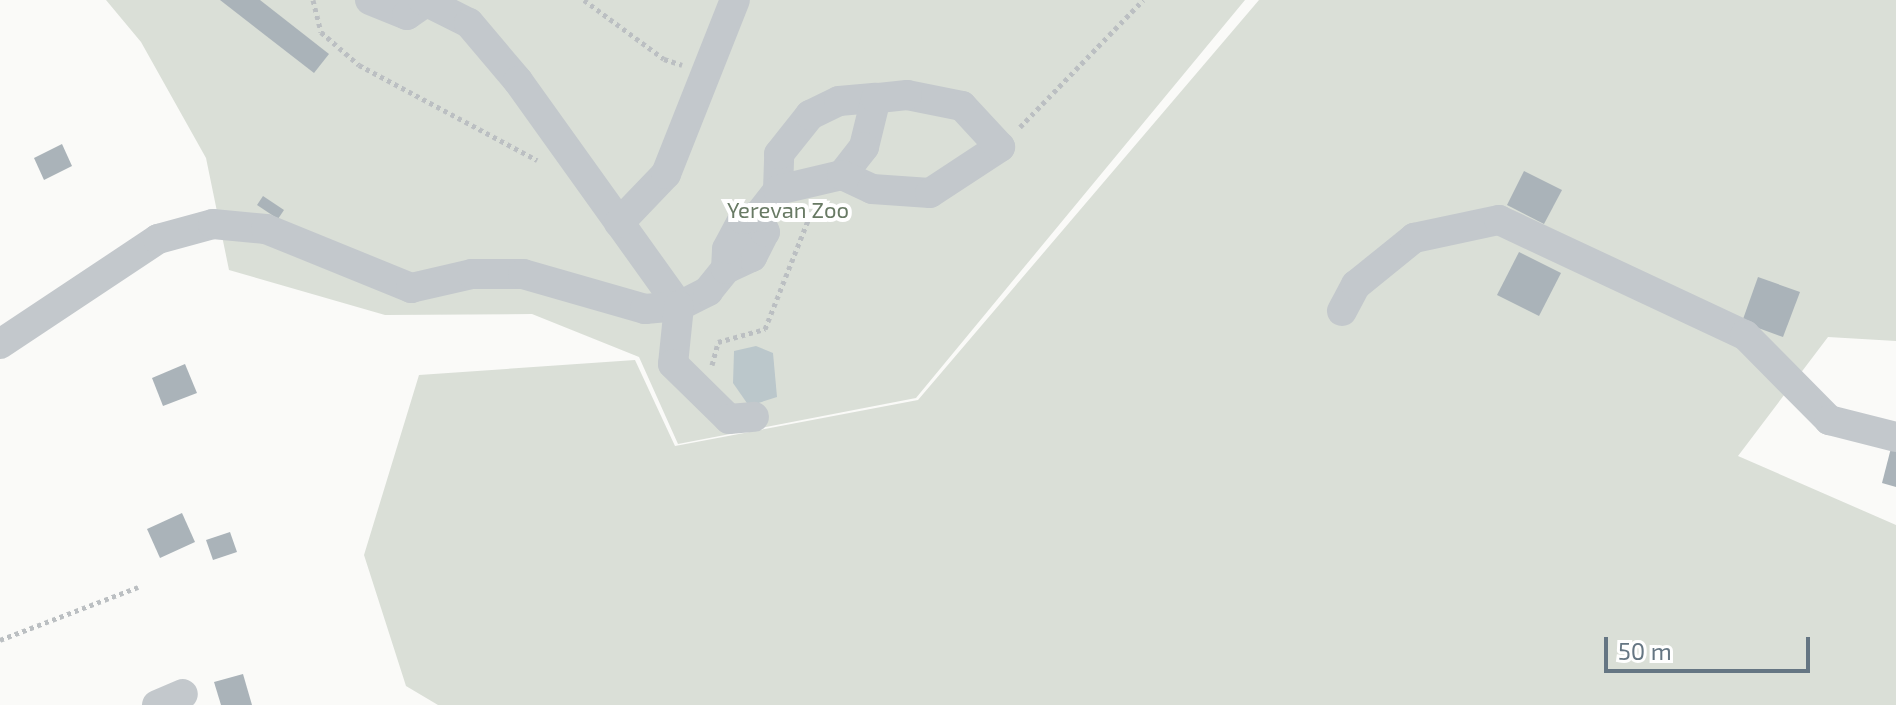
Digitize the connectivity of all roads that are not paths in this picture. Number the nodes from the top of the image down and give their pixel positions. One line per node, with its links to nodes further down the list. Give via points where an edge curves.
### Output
1 (370, 0): 3 (street, via 407,15)
2 (735, 0): 7 (street, via 666,174)
3 (423, 2): 7 (street, via 469,23 518,81)
4 (876, 98): 5 (street, via 864,147); 5 (street, via 907,95 962,106 1000,147 930,193 872,189); 6 (street, via 839,101 810,115 779,154)
5 (842, 175): 6 (street)
6 (778, 190): 8 (street, via 758,216 765,232 752,257 726,269 708,291)
7 (619, 223): 8 (street)
8 (679, 306): 10 (street, via 645,309 523,274 472,274 411,288 266,229 213,224 158,239); 11 (street, via 673,364 729,419)
9 (1342, 311): 12 (street, via 1356,285 1414,238 1499,220 1745,335 1829,420)
10 (0, 344)
11 (754, 417)
12 (1896, 437)

